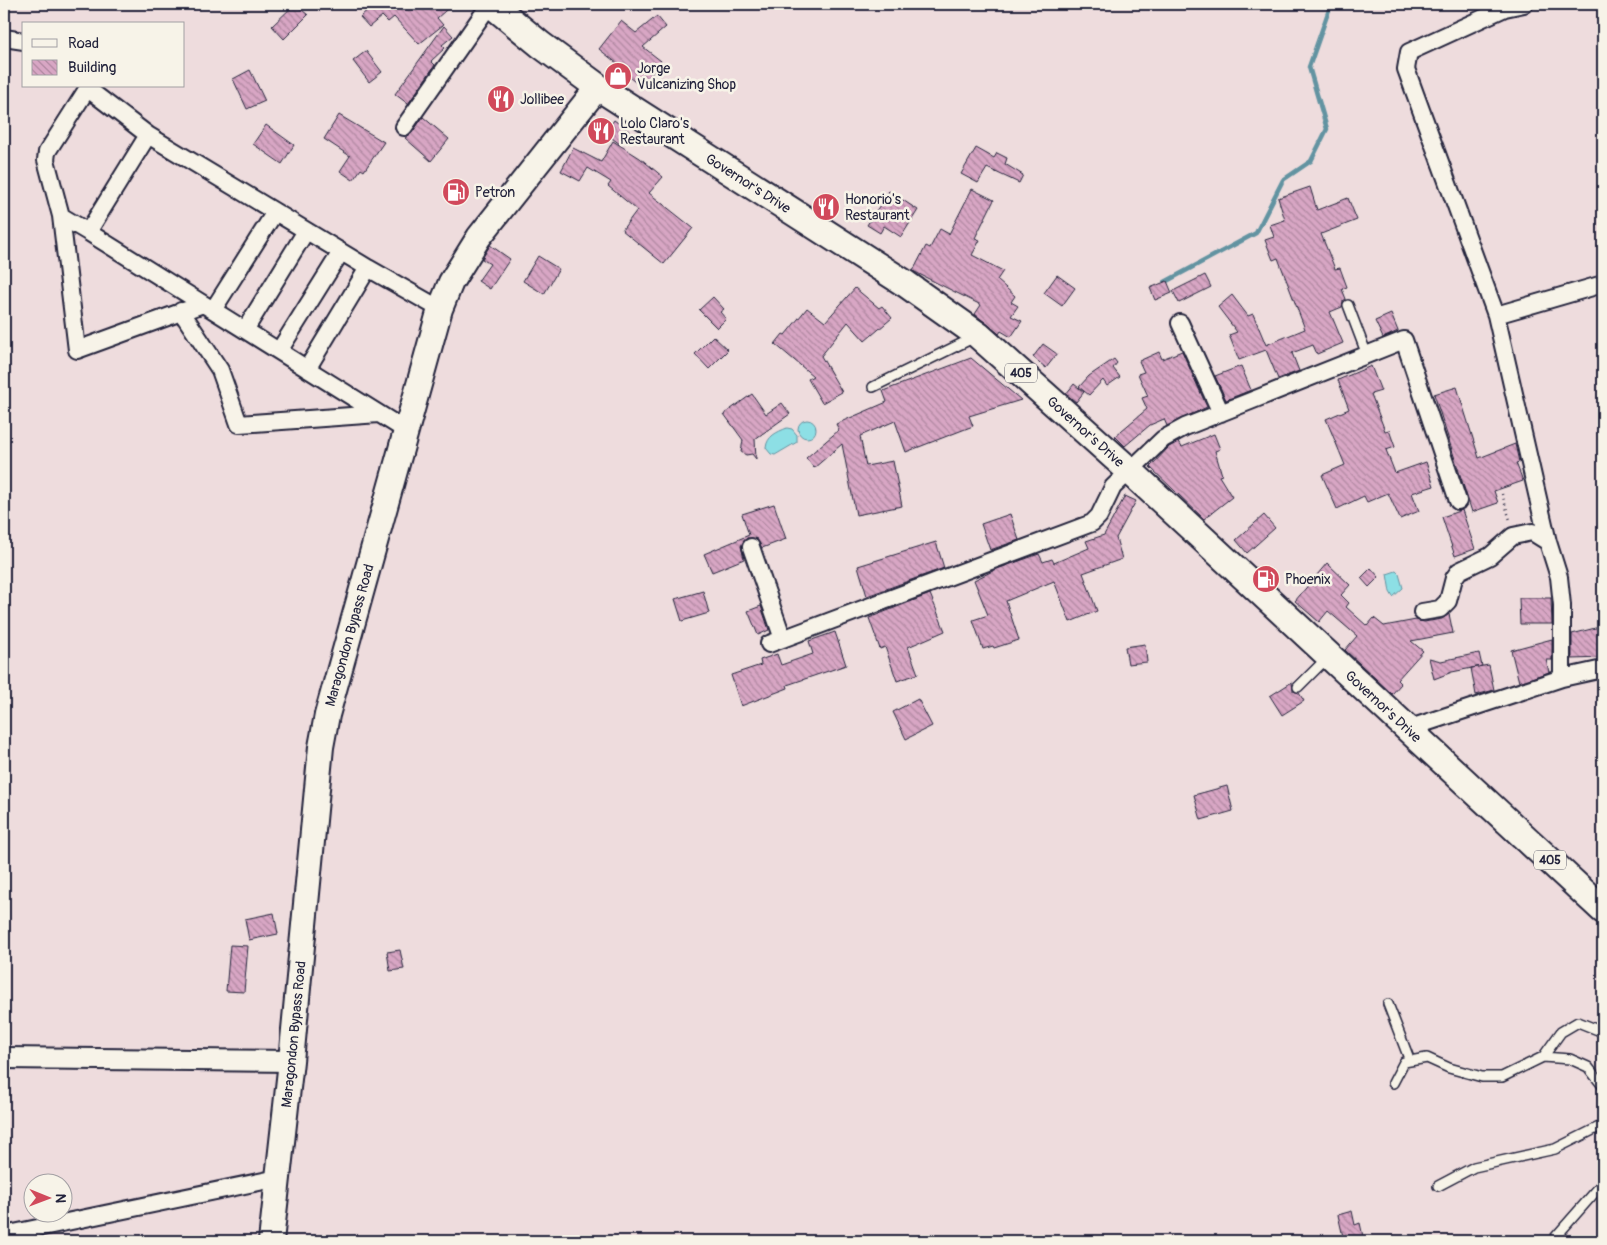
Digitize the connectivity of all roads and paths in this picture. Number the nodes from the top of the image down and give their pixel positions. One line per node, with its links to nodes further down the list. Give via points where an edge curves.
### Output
1 (491, 4): 5 (main road, Governor's Drive / 405); 8 (street)
2 (1524, 4): 21 (street, via 1505,8 1409,52 1406,69)
3 (4, 38): 4 (street)
4 (22, 40)
5 (598, 87): 19 (main road, Maragondon Bypass Road, via 479,237 456,274); 24 (main road, Governor's Drive / 405, via 898,279)
6 (88, 88): 11 (street, via 47,152 47,168)
7 (90, 88): 9 (street)
8 (404, 127)
9 (148, 135): 10 (street); 13 (street)
10 (275, 212): 12 (street); 18 (street)
11 (61, 216): 13 (street); 20 (street, via 77,350)
12 (306, 231): 14 (street); 23 (street)
13 (88, 232): 18 (street)
14 (341, 252): 15 (street); 25 (street)
15 (368, 268): 19 (street); 27 (street)
16 (1603, 284): 21 (street)
17 (1348, 305): 26 (lane)
18 (208, 307): 20 (street); 23 (street)
19 (440, 309): 31 (main road, Maragondon Bypass Road)
20 (180, 310): 30 (street, via 220,370 239,424)
21 (1496, 315): 36 (street)
22 (1180, 323): 29 (street)
23 (245, 330): 25 (street)
24 (978, 335): 28 (lane); 32 (main road, Governor's Drive / 405)
25 (279, 351): 27 (street)
26 (1367, 355): 29 (street); 34 (street, via 1404,340)
27 (307, 369): 30 (street)
28 (873, 387)
29 (1221, 413): 32 (street, via 1163,439)
30 (379, 414): 31 (street)
31 (405, 430): 49 (main road, Maragondon Bypass Road, via 321,747)
32 (1130, 471): 37 (street, via 1113,487 1099,516 1092,523 776,642); 39 (main road, Governor's Drive / 405)
33 (1502, 494): 35 (path, via 1509,519)
34 (1458, 501)
35 (1523, 534): 36 (street, via 1532,532); 38 (street, via 1513,536 1490,556 1459,571 1448,601 1440,609)
36 (1548, 542): 41 (street, via 1559,577 1562,605)
37 (751, 547)
38 (1422, 612)
39 (1330, 655): 42 (lane); 43 (main road, Governor's Drive / 405)
40 (1603, 669): 41 (street)
41 (1562, 678): 43 (street)
42 (1298, 687)
43 (1407, 729): 44 (main road, Governor's Drive / 405)
44 (1603, 910)
45 (1388, 1004): 50 (lane)
46 (1603, 1032): 47 (lane, via 1578,1022 1561,1032)
47 (1543, 1057): 50 (lane, via 1502,1077 1482,1077 1427,1058); 52 (lane, via 1570,1059 1588,1067)
48 (4, 1058): 49 (street)
49 (291, 1061): 54 (main road, Maragondon Bypass Road)
50 (1410, 1061): 51 (lane, via 1404,1062)
51 (1393, 1083)
52 (1603, 1086)
53 (1603, 1125): 56 (lane, via 1555,1149 1474,1167)
54 (278, 1178): 57 (street); 58 (main road, Maragondon Bypass Road)
55 (1603, 1183): 59 (lane)
56 (1438, 1186)
57 (4, 1234)
58 (270, 1241)
59 (1552, 1241)

